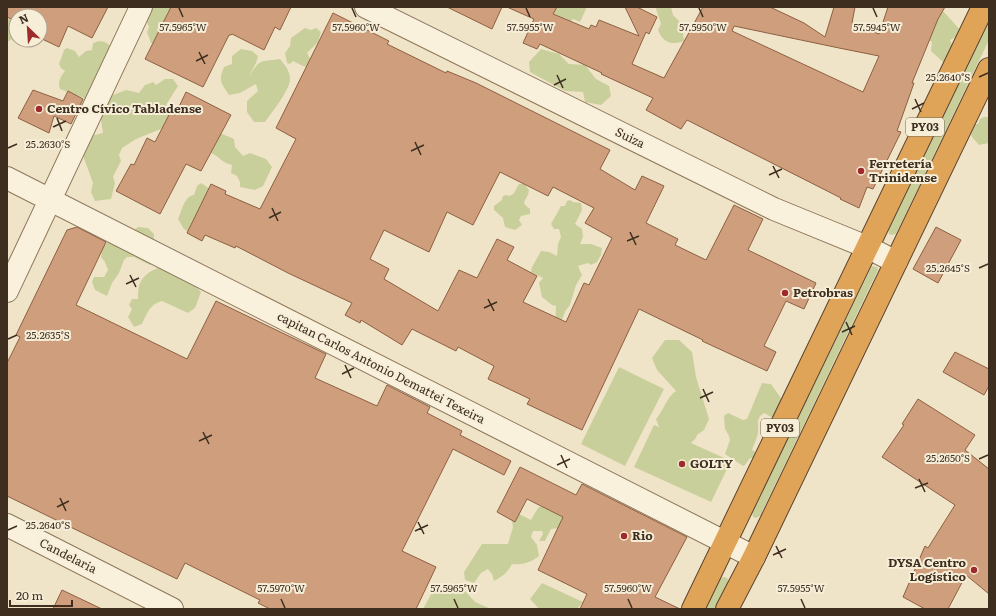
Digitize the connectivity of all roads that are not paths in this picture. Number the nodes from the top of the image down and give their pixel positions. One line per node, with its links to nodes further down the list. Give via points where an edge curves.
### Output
1 (141, 7): 6 (street)
2 (366, 7): 7 (street, Suiza, via 774,209)
3 (982, 7): 7 (highway, PY03)
4 (989, 69): 8 (highway, PY03)
5 (7, 178): 6 (street, capitan Carlos Antonio Demattei Texeira)
6 (50, 200): 9 (street); 11 (street, capitan Carlos Antonio Demattei Texeira)
7 (867, 247): 8 (street, Suiza); 11 (highway, PY03)
8 (896, 262): 12 (highway, PY03)
9 (7, 291)
10 (7, 525): 14 (street, Candelaria)
11 (725, 543): 12 (street, capitan Carlos Antonio Demattei Texeira); 15 (highway, PY03)
12 (754, 557): 13 (highway, PY03)
13 (729, 608)
14 (172, 609)
15 (693, 609)

